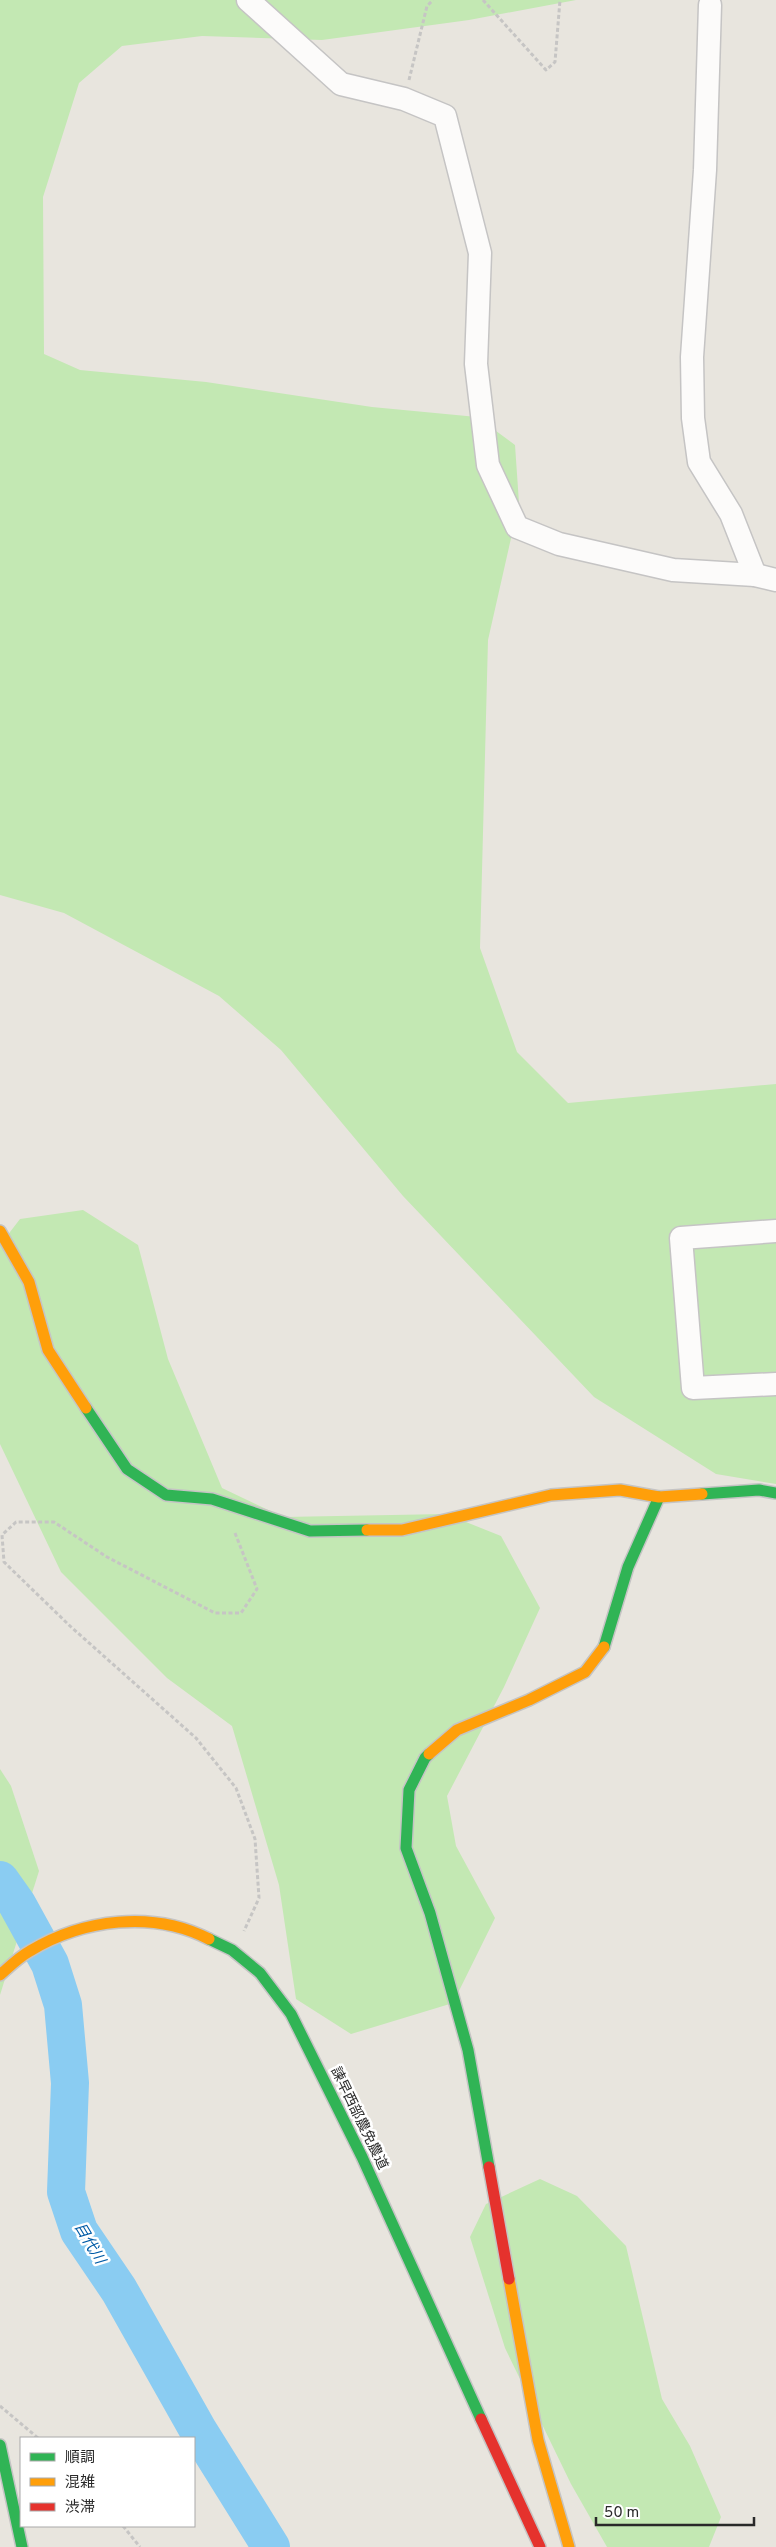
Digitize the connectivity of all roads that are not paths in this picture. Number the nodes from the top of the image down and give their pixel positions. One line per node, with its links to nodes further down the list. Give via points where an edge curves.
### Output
1 (248, 0): 3 (street, via 341,84 404,99 445,116 480,253 476,364 488,465 517,527 559,544 673,570)
2 (710, 5): 3 (street, via 705,170 692,357 693,418 699,462)
3 (766, 577)
4 (776, 1230): 6 (street, via 681,1238 693,1388)
5 (0, 1231): 8 (street, via 29,1282 48,1350 127,1469 166,1495 212,1500 310,1531 402,1530 551,1495 620,1490)
6 (776, 1384)
7 (776, 1493): 8 (street, via 759,1490)
8 (659, 1497): 13 (street, via 628,1567 606,1644 586,1672 457,1730 425,1758 409,1790 406,1848 430,1913 468,2050 538,2440)
9 (0, 1975): 12 (street, 諫早西部農免農道, via 17,1957 56,1936 104,1921 180,1927 209,1935 260,1972 287,2006 349,2126)
10 (0, 2445): 11 (street)
11 (22, 2547)
12 (540, 2547)
13 (570, 2547)

